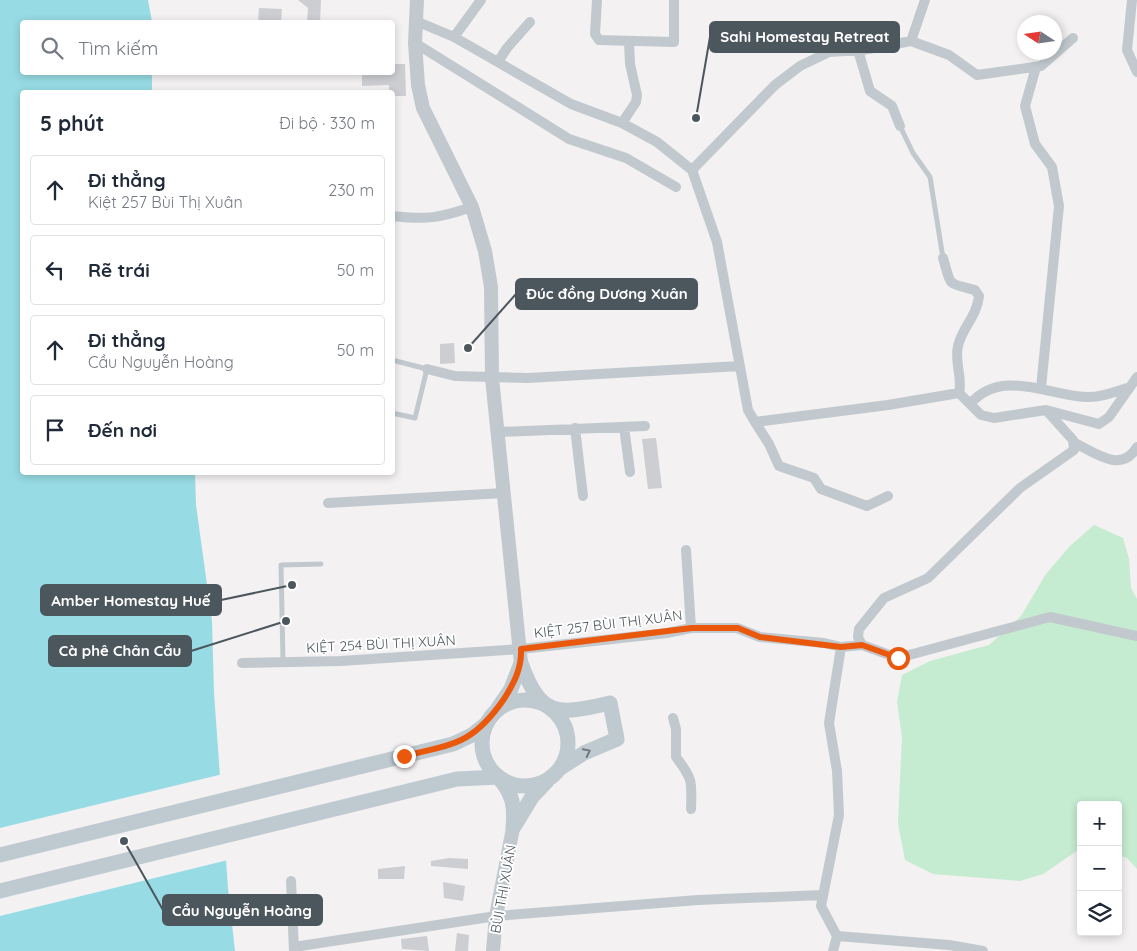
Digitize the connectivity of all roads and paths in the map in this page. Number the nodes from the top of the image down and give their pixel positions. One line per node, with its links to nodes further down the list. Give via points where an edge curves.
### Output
1 (417, 0): 7 (street)
2 (481, 0): 9 (street)
3 (597, 0): 12 (street, via 597,38)
4 (674, 0): 12 (street, via 674,42)
5 (925, 0): 11 (street)
6 (1132, 0): 17 (street, via 1127,50)
7 (416, 21): 9 (street); 13 (street)
8 (530, 22): 15 (street)
9 (454, 37): 15 (street)
10 (1073, 38): 16 (street)
11 (912, 41): 14 (street); 16 (street, via 949,55 977,75)
12 (629, 42): 18 (street, via 637,96)
13 (415, 43): 21 (street, via 570,139 626,158); 22 (street, via 418,85 424,108)
14 (858, 50): 19 (street, via 870,92 892,106); 20 (street, via 829,52 800,66 775,85)
15 (498, 62): 18 (street, via 571,104)
16 (1036, 67): 30 (street, via 1026,106 1035,144 1052,167 1058,206)
17 (1137, 72)
18 (622, 123): 20 (street, via 658,142)
19 (900, 126): 24 (lane, via 930,177)
20 (692, 170): 26 (street, via 717,242)
21 (676, 187)
22 (472, 207): 23 (street, via 447,216 421,220); 29 (street, via 485,250 491,287)
23 (395, 216)
24 (943, 258): 32 (street, via 952,283 975,290 979,296 974,316 958,347)
25 (395, 361): 27 (lane)
26 (740, 366): 29 (street); 36 (street, via 748,410)
27 (427, 369): 29 (street, via 454,376); 35 (lane, via 415,418)
28 (1137, 377): 31 (street)
29 (492, 378): 40 (street)
30 (1041, 388): 31 (street, via 1092,397); 33 (street, via 1007,384 977,396)
31 (1127, 388): 34 (street, via 1109,417 1099,424)
32 (959, 393): 33 (street); 36 (street)
33 (970, 404): 34 (street, via 981,415 994,418)
34 (1046, 410): 41 (street)
35 (395, 414)
36 (755, 422): 46 (street, via 779,466 814,478 821,489 866,506)
37 (645, 426): 38 (street)
38 (624, 427): 39 (street); 43 (street)
39 (575, 428): 40 (street); 45 (street)
40 (499, 432): 44 (street)
41 (1075, 443): 42 (street, via 1112,461 1121,462); 52 (street, via 1072,451 1020,488 928,578 884,598 859,629)
42 (1137, 448)
43 (630, 472)
44 (504, 493): 47 (street); 54 (street)
45 (582, 496)
46 (888, 496)
47 (328, 502)
48 (686, 550): 50 (street)
49 (321, 564): 55 (lane, via 281,565)
50 (692, 628): 53 (street, KIỆT 257 BÙI THỊ XUÂN, via 738,628 760,637); 54 (street, KIỆT 257 BÙI THỊ XUÂN)
51 (1137, 636): 52 (street, KIỆT 257 BÙI THỊ XUÂN, via 1050,617 898,658)
52 (862, 645): 53 (street, KIỆT 257 BÙI THỊ XUÂN)
53 (841, 647): 70 (street, via 829,723 837,770 839,815)
54 (521, 656): 55 (street, KIỆT 254 BÙI THỊ XUÂN); 57 (main road, via 530,688); 58 (main road, via 511,689)
55 (282, 663): 56 (street, KIỆT 254 BÙI THỊ XUÂN)
56 (242, 664)
57 (550, 708): 58 (main road, via 522,700 507,704); 61 (main road, via 562,724 568,743 565,757); 61 (main road, one-way to 57, via 584,753 617,739 610,703 584,709)
58 (491, 718): 60 (main road, via 472,735 452,744); 62 (main road, via 482,738 483,752 488,766)
59 (673, 718): 63 (street, via 676,758 692,784)
60 (310, 774): 66 (main road); 67 (main road)
61 (554, 774): 62 (main road, via 537,784 524,786 510,784); 65 (main road, via 532,797)
62 (498, 777): 64 (main road, via 457,779); 65 (main road, via 508,787 515,805)
63 (691, 809)
64 (316, 818): 69 (main road); 71 (main road)
65 (514, 828): 72 (street, BÙI THỊ XUÂN)
66 (0, 845)
67 (0, 855)
68 (291, 880): 74 (street)
69 (0, 891)
70 (823, 895): 72 (street, via 698,900); 73 (street, via 820,906)
71 (0, 901)
72 (496, 916): 74 (street); 75 (street, BÙI THỊ XUÂN)
73 (837, 936): 76 (street); 77 (street)
74 (294, 949)
75 (494, 951)
76 (833, 951)
77 (983, 951)

